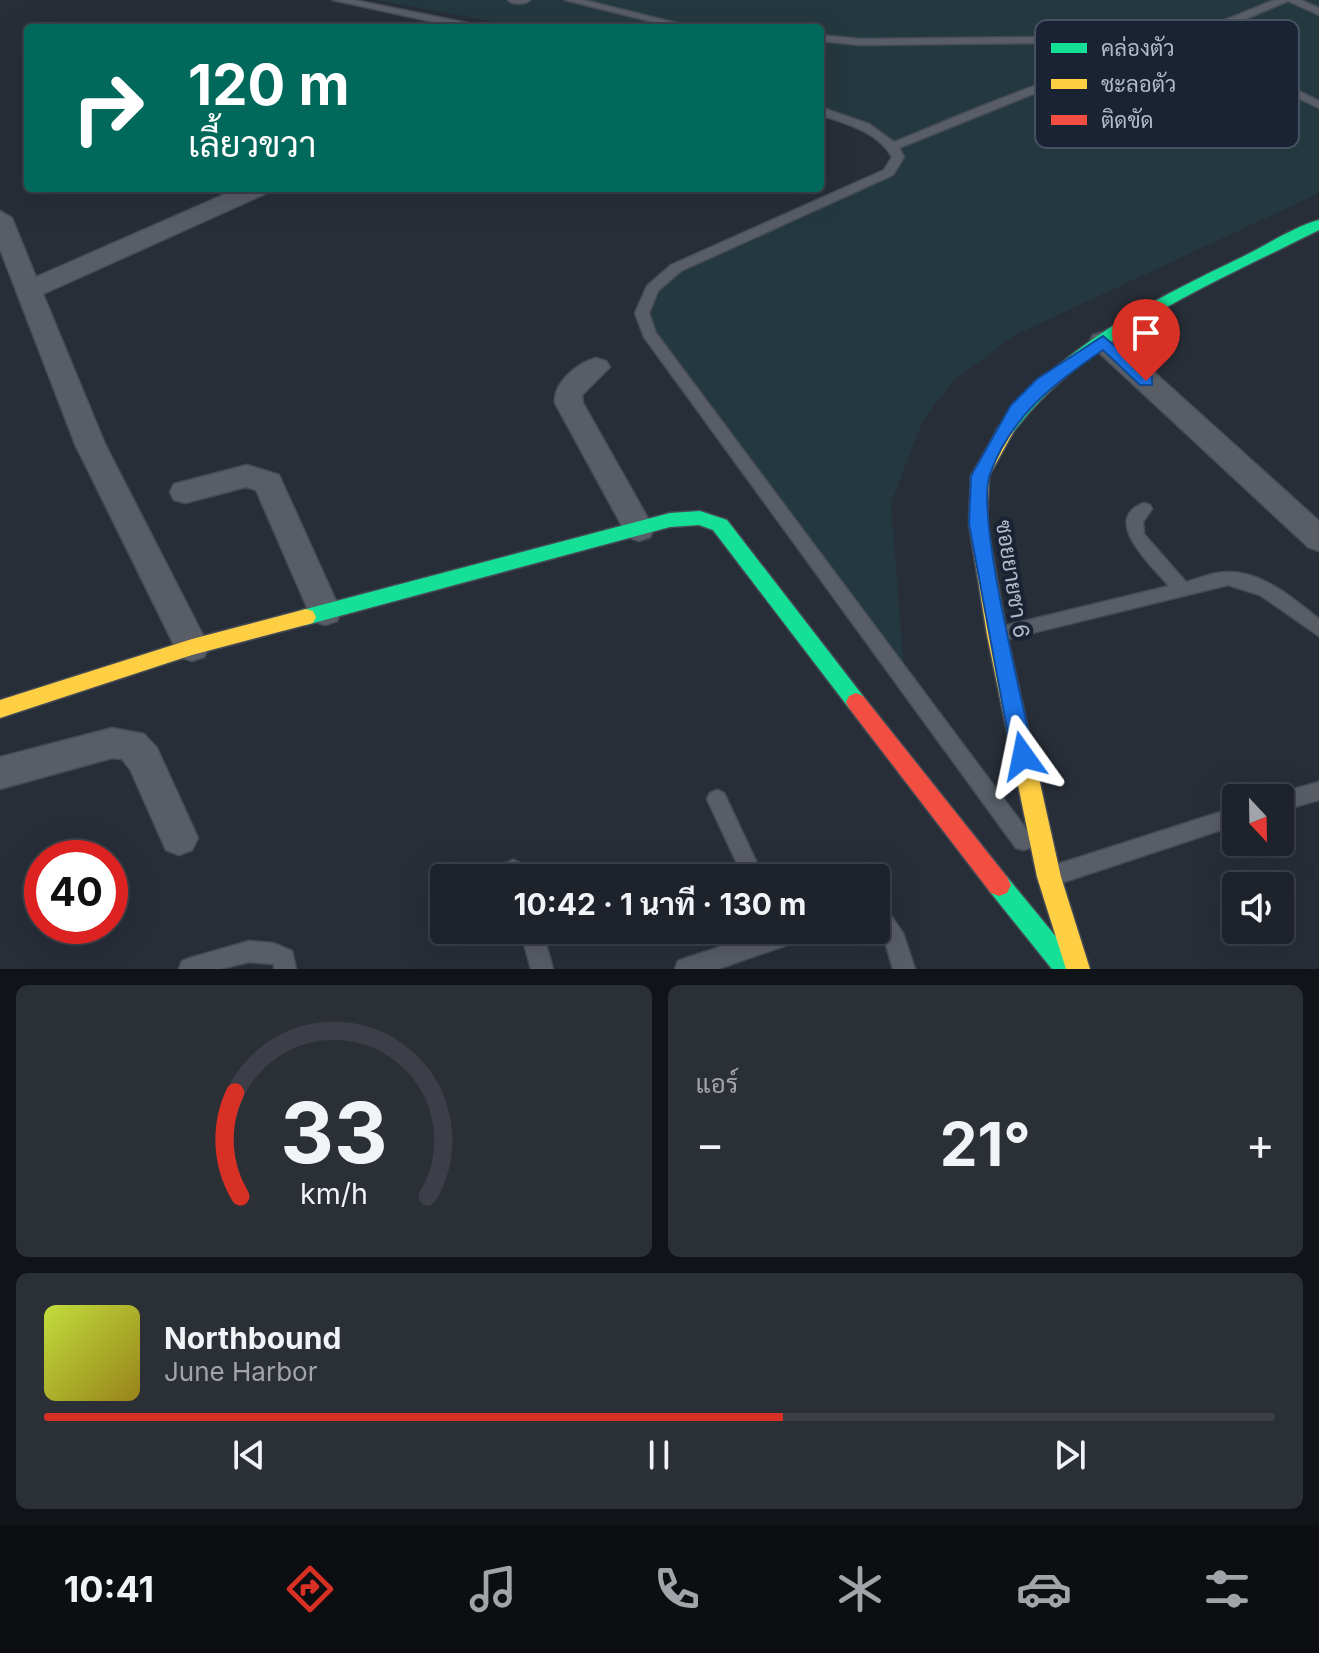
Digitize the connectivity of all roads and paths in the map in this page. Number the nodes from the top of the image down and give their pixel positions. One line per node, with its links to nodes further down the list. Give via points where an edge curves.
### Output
1 (338, 0): 9 (lane)
2 (513, 0): 3 (lane)
3 (525, 0)
4 (570, 0): 10 (lane)
5 (1283, 0): 8 (lane)
6 (1292, 0): 7 (lane)
7 (1319, 12)
8 (1235, 20)
9 (457, 24)
10 (674, 24)
11 (824, 38): 12 (lane)
12 (1035, 40)
13 (1035, 90): 17 (lane)
14 (1299, 95): 15 (lane)
15 (1319, 105)
16 (824, 112): 17 (lane, via 868,128)
17 (894, 146): 41 (lane, via 898,157 889,172 676,268 652,289 642,313 649,334)
18 (250, 192): 21 (street)
19 (0, 218): 21 (street)
20 (1319, 224): 22 (street, ซอยยายชา 6)
21 (27, 291): 32 (street, via 90,444)
22 (1103, 341): 27 (street); 31 (street, ซอยยายชา 6, via 1043,383 1017,409 980,476 978,524)
23 (596, 367): 26 (street, via 568,392 569,403)
24 (185, 492): 29 (street, via 247,476 268,483)
25 (1144, 509): 28 (lane, via 1135,521 1136,536)
26 (639, 529): 29 (street); 50 (street, via 690,516 720,525)
27 (1319, 539)
28 (1182, 589): 30 (lane, via 1228,578 1253,581); 31 (lane)
29 (325, 612): 32 (street)
30 (1319, 629)
31 (997, 635): 41 (street, ซอยยายชา 6)
32 (192, 647): 33 (street)
33 (0, 709)
34 (0, 773): 39 (street, via 112,743 131,745 144,759)
35 (1319, 791): 36 (lane)
36 (1294, 798)
37 (717, 799): 40 (lane)
38 (1222, 821): 41 (lane)
39 (179, 838)
40 (747, 864)
41 (1049, 877): 51 (street, ซอยยายชา 6)
42 (890, 932): 49 (lane)
43 (535, 944): 47 (lane)
44 (751, 944): 48 (lane)
45 (190, 969): 46 (lane, via 268,949 284,958)
46 (285, 969)
47 (542, 969)
48 (686, 969)
49 (904, 969)
50 (1067, 969)
51 (1078, 969)

